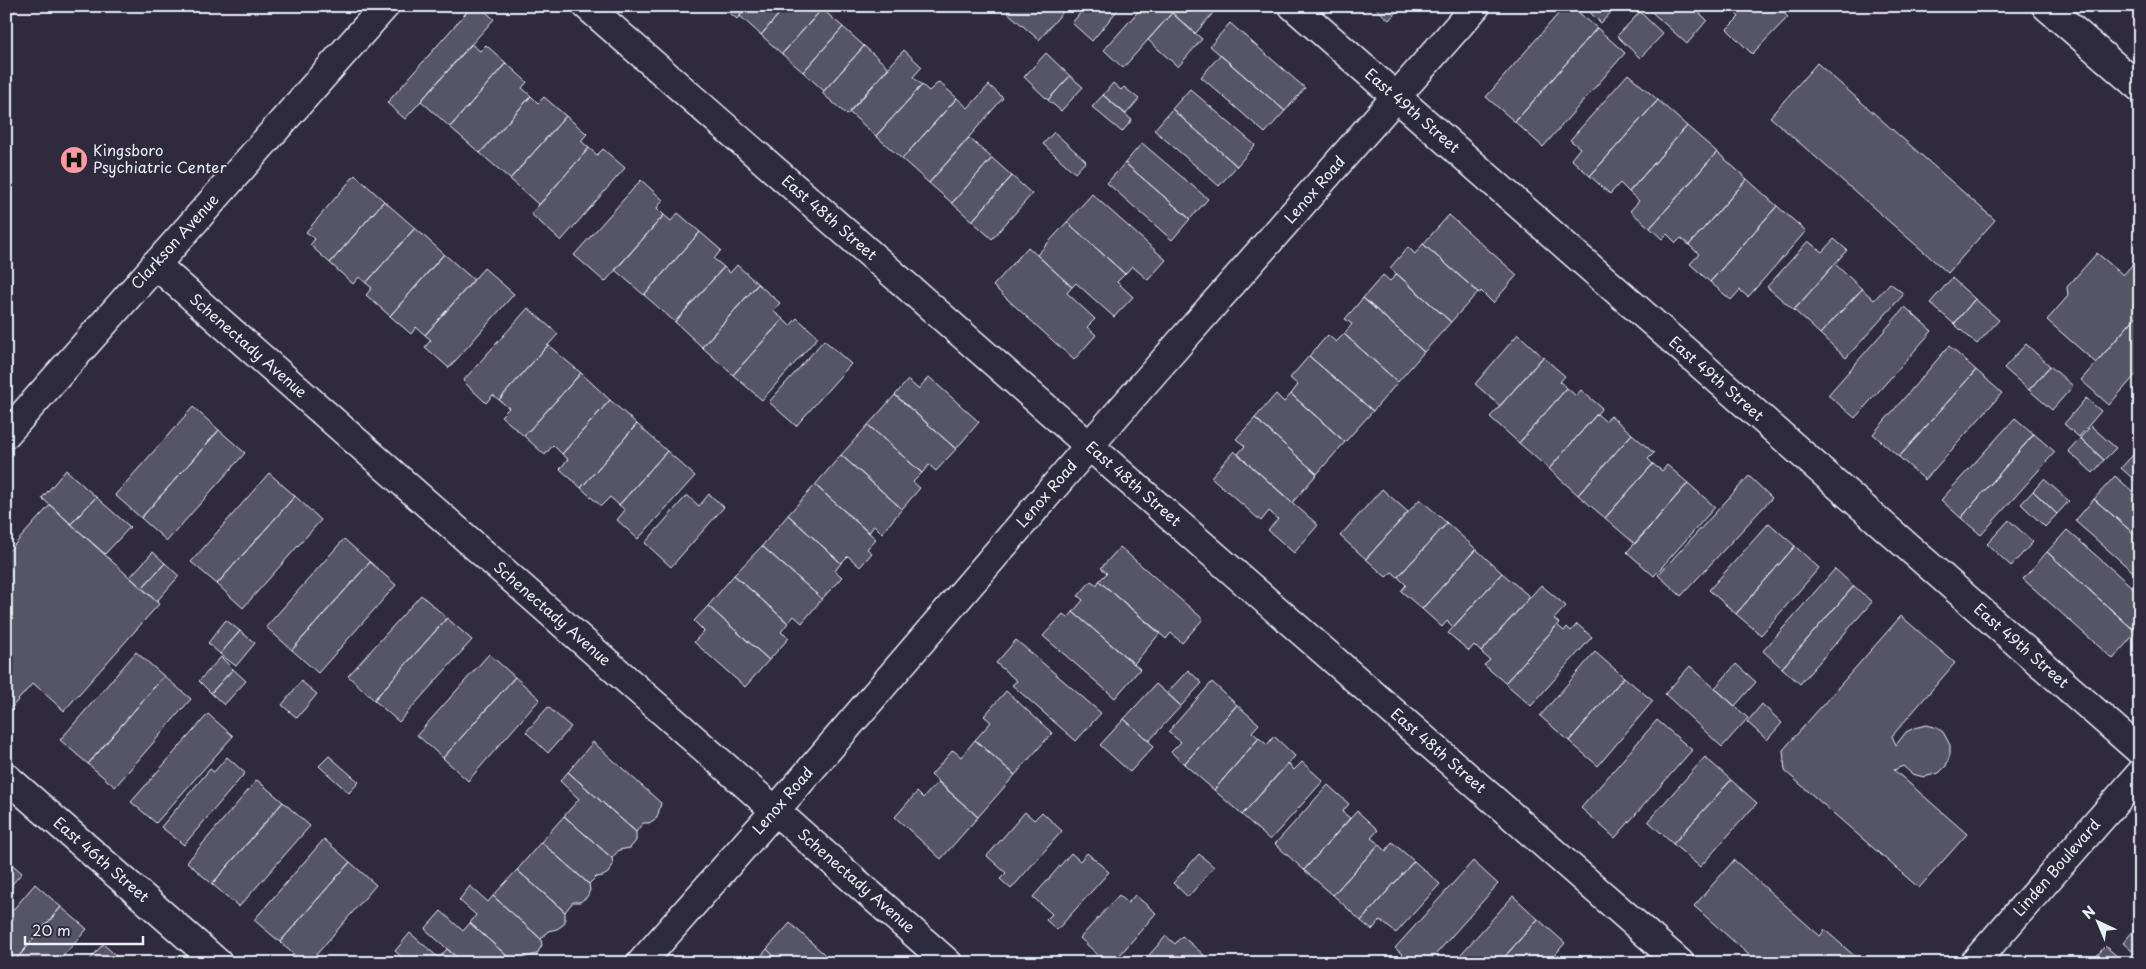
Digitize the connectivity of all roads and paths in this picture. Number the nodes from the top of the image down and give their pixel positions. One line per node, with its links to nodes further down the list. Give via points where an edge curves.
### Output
1 (385, 6): 8 (main road, Clarkson Avenue)
2 (587, 6): 10 (main road, East 48th Street)
3 (1293, 6): 7 (main road, East 49th Street)
4 (1476, 6): 7 (main road, Lenox Road)
5 (2046, 6): 6 (main road)
6 (2140, 88)
7 (1396, 98): 10 (main road, Lenox Road); 11 (main road, East 49th Street)
8 (155, 264): 9 (main road, Clarkson Avenue); 14 (main road, Schenectady Avenue)
9 (6, 434)
10 (1089, 446): 14 (main road, Lenox Road); 18 (main road, East 48th Street)
11 (2140, 751)
12 (2140, 774): 19 (main road, Linden Boulevard)
13 (6, 777): 15 (main road, East 46th Street)
14 (775, 811): 16 (main road, Lenox Road); 17 (main road, Schenectady Avenue)
15 (218, 963)
16 (641, 963)
17 (948, 963)
18 (1680, 963)
19 (1974, 963)

